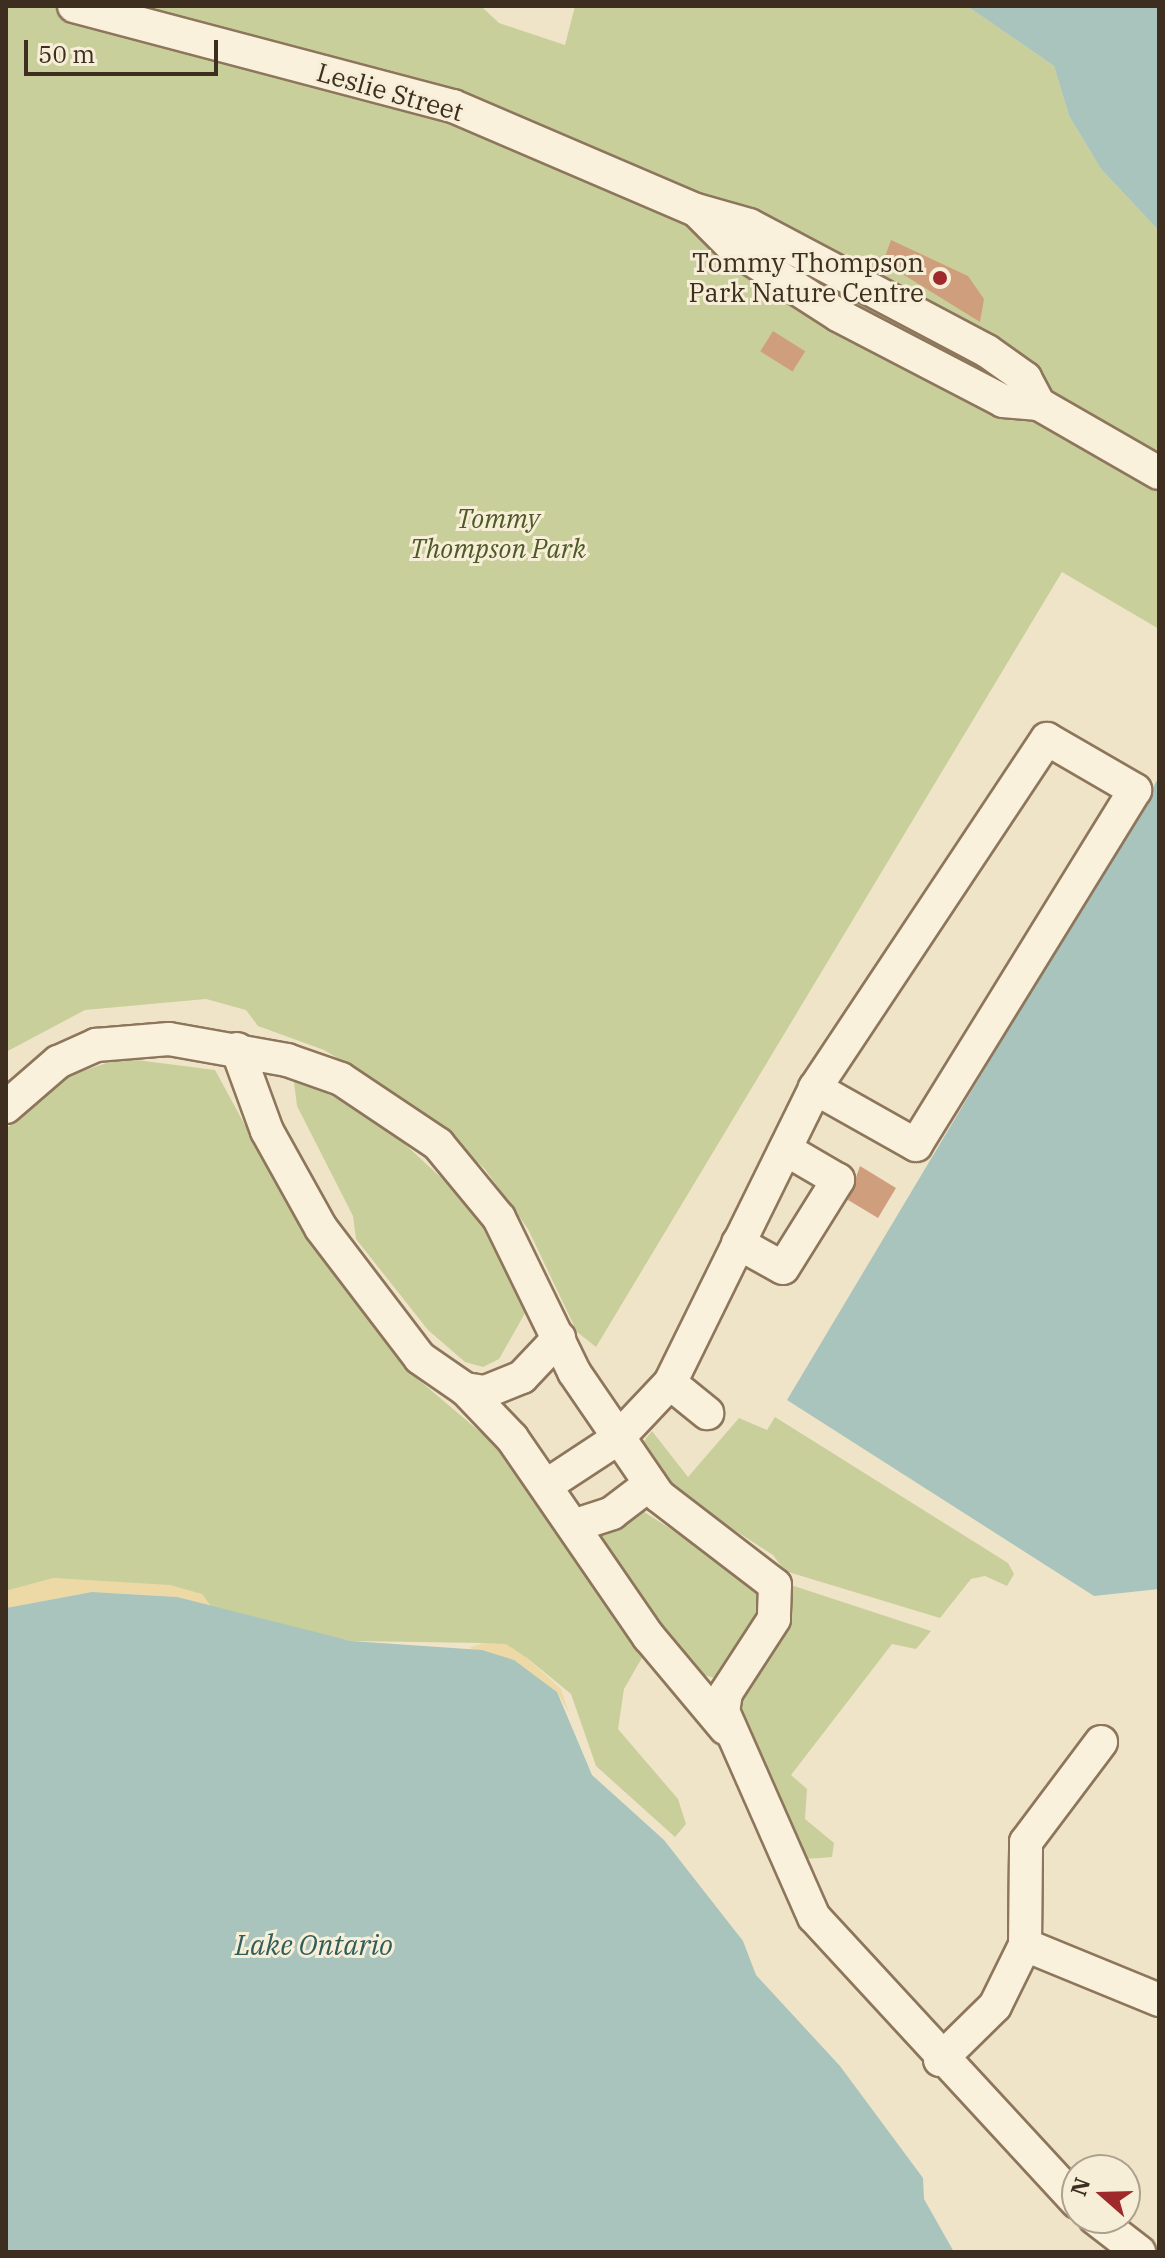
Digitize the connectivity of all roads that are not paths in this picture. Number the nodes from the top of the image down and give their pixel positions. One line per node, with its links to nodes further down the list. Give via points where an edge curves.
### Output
1 (74, 6): 2 (street, Leslie Street, via 453,106 696,210 734,248 838,315 1003,401 1039,404)
2 (1159, 473)
3 (237, 1049): 5 (street, via 169,1039 96,1045 58,1062); 8 (street, via 341,1079 438,1144 499,1218); 10 (street, via 267,1131 321,1228 420,1358)
4 (815, 1088): 4 (street, via 1047,739 1135,790 916,1145); 6 (street)
5 (6, 1107)
6 (785, 1149): 7 (street); 7 (street, via 838,1180 783,1268)
7 (738, 1243): 9 (street)
8 (559, 1338): 10 (street, via 505,1388); 12 (street)
9 (670, 1383): 11 (street); 12 (street)
10 (465, 1389): 14 (street)
11 (707, 1413)
12 (617, 1439): 13 (street); 14 (street)
13 (650, 1484): 15 (street, via 612,1513); 16 (street, via 684,1520 769,1575 779,1596 774,1619 726,1693)
14 (547, 1485): 15 (street)
15 (576, 1525): 16 (street, via 649,1637)
16 (725, 1728): 20 (street, via 814,1917)
17 (1101, 1742): 18 (street, via 1026,1842)
18 (1025, 1945): 19 (street); 20 (street, via 995,2006)
19 (1159, 2000)
20 (940, 2060): 21 (street)
21 (1061, 2185)
22 (1116, 2234): 23 (street)
23 (1139, 2252)

